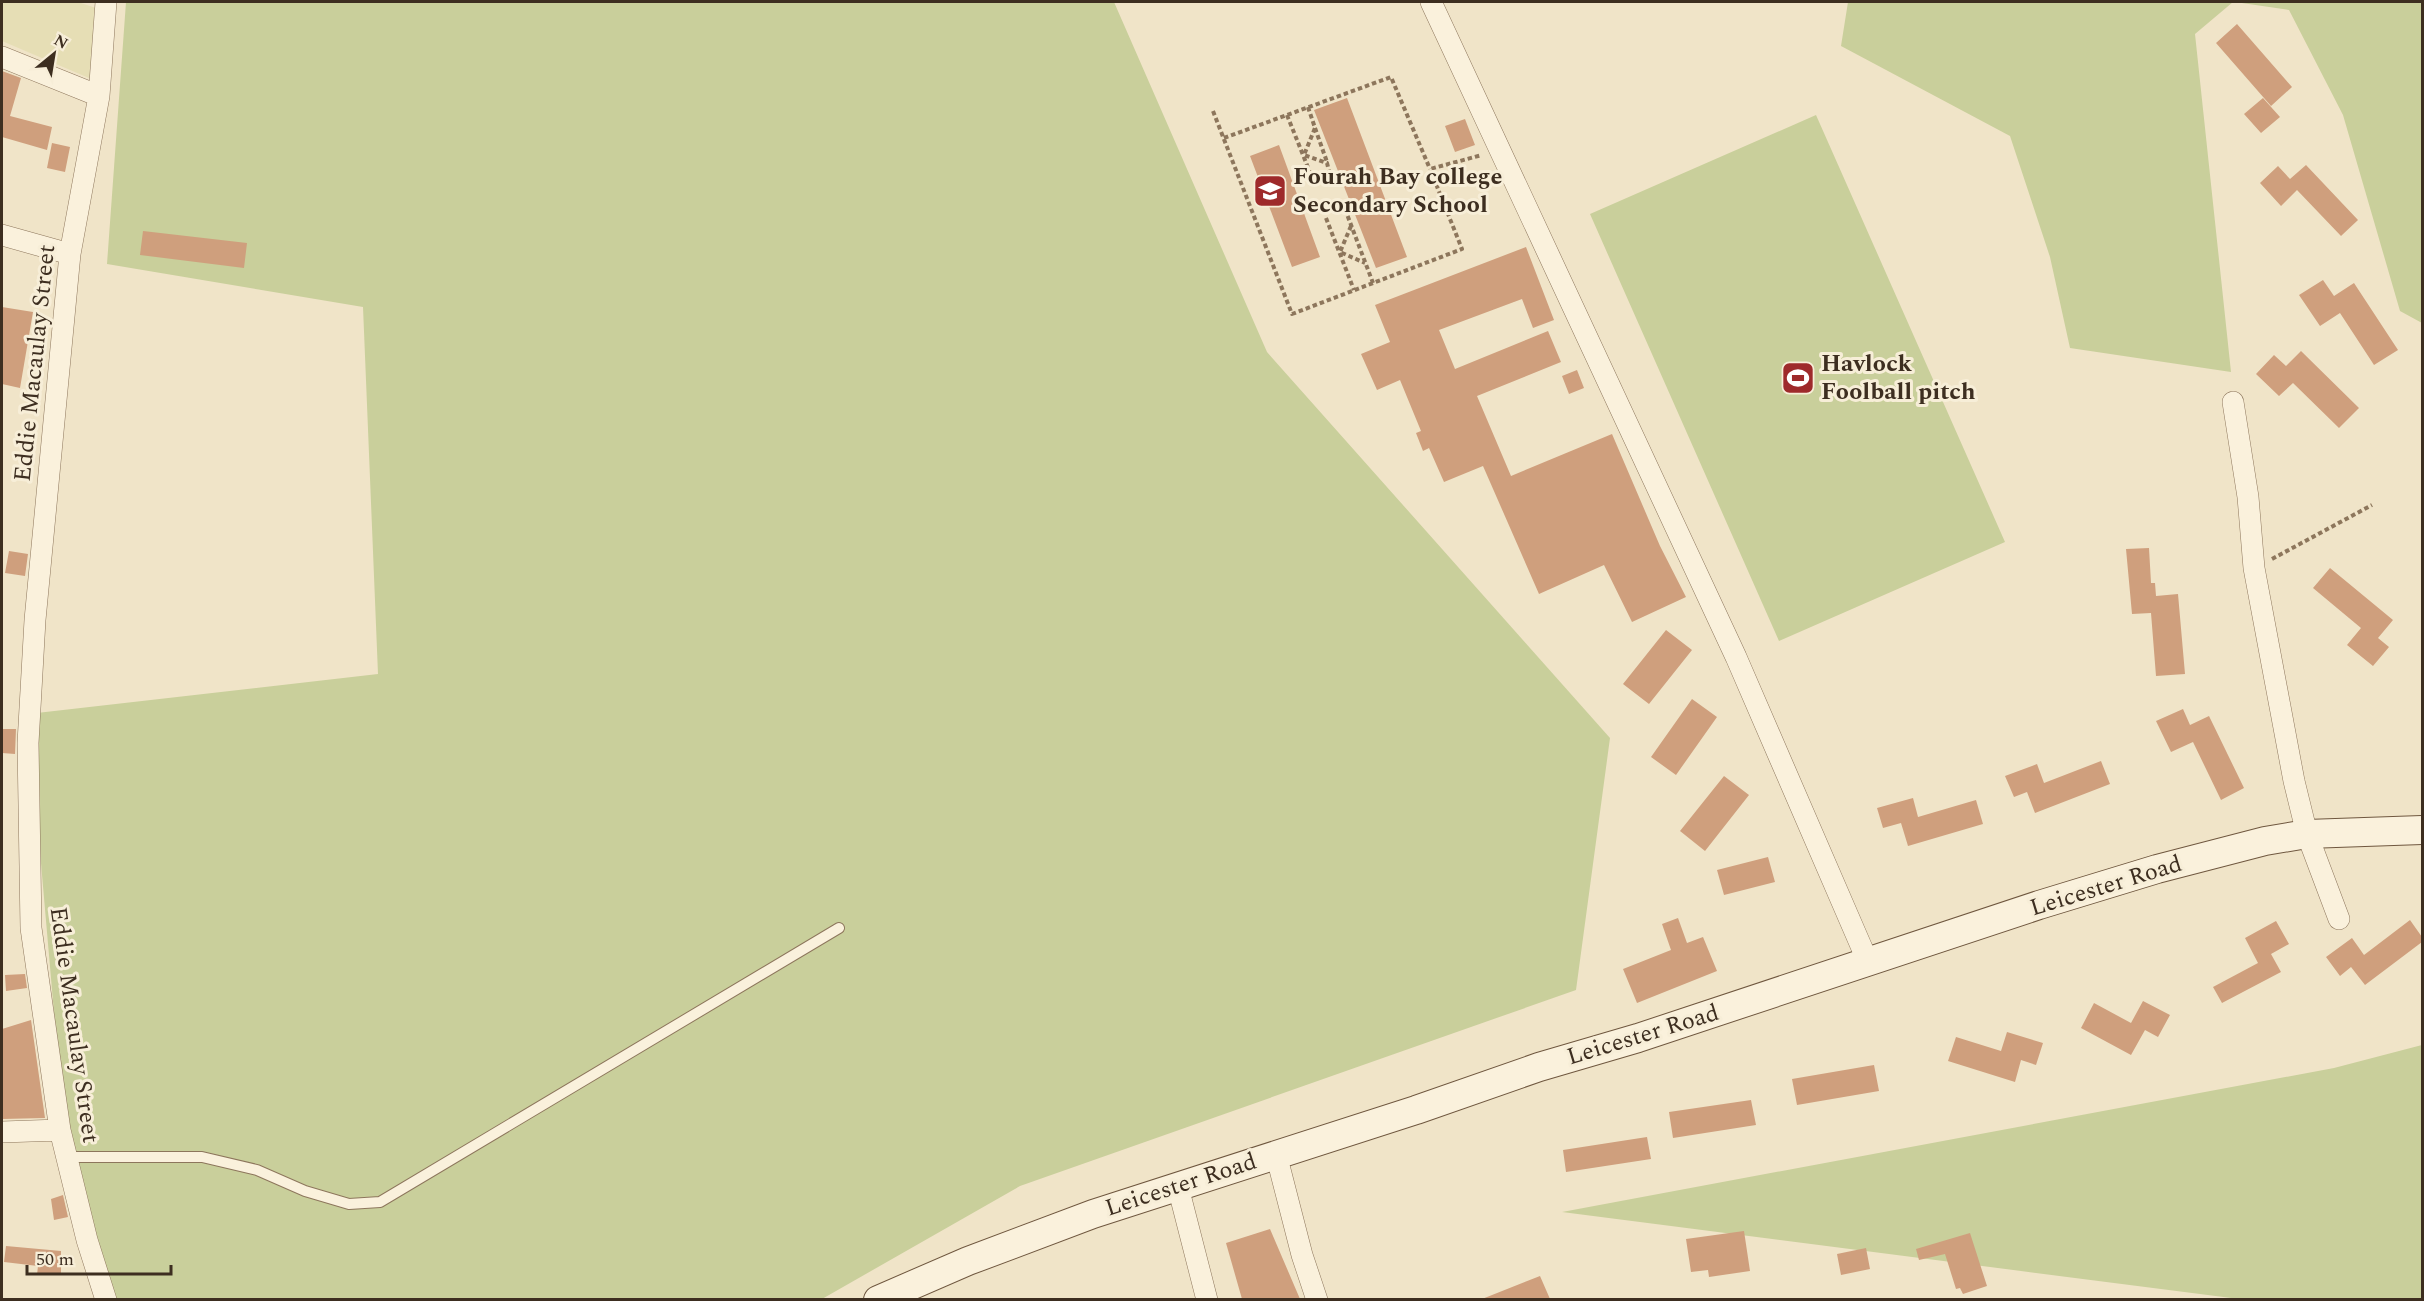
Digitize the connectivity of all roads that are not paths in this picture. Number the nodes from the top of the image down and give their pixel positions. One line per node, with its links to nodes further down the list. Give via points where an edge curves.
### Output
1 (106, 2): 4 (street, Eddie Macaulay Street)
2 (1431, 2): 12 (street, via 1736,657)
3 (2, 57): 4 (street)
4 (99, 96): 6 (street, Eddie Macaulay Street)
5 (2, 235): 6 (street)
6 (70, 254): 13 (street, Eddie Macaulay Street, via 35,620 28,743 31,928)
7 (2233, 402): 9 (street, via 2254,567)
8 (2422, 830): 9 (street, Leicester Road)
9 (2307, 834): 10 (street); 12 (street, Leicester Road, via 2168,866)
10 (2339, 919)
11 (839, 928): 16 (lane, via 380,1202 349,1204 305,1191 257,1170 202,1157)
12 (1868, 962): 15 (street, Leicester Road)
13 (60, 1130): 14 (street); 16 (street, Eddie Macaulay Street)
14 (2, 1132)
15 (1276, 1154): 17 (street, Leicester Road); 21 (street)
16 (67, 1157): 18 (street, Eddie Macaulay Street)
17 (1178, 1187): 19 (street, Leicester Road, via 1020,1241); 20 (street)
18 (106, 1299)
19 (878, 1299)
20 (1207, 1299)
21 (1317, 1299)

